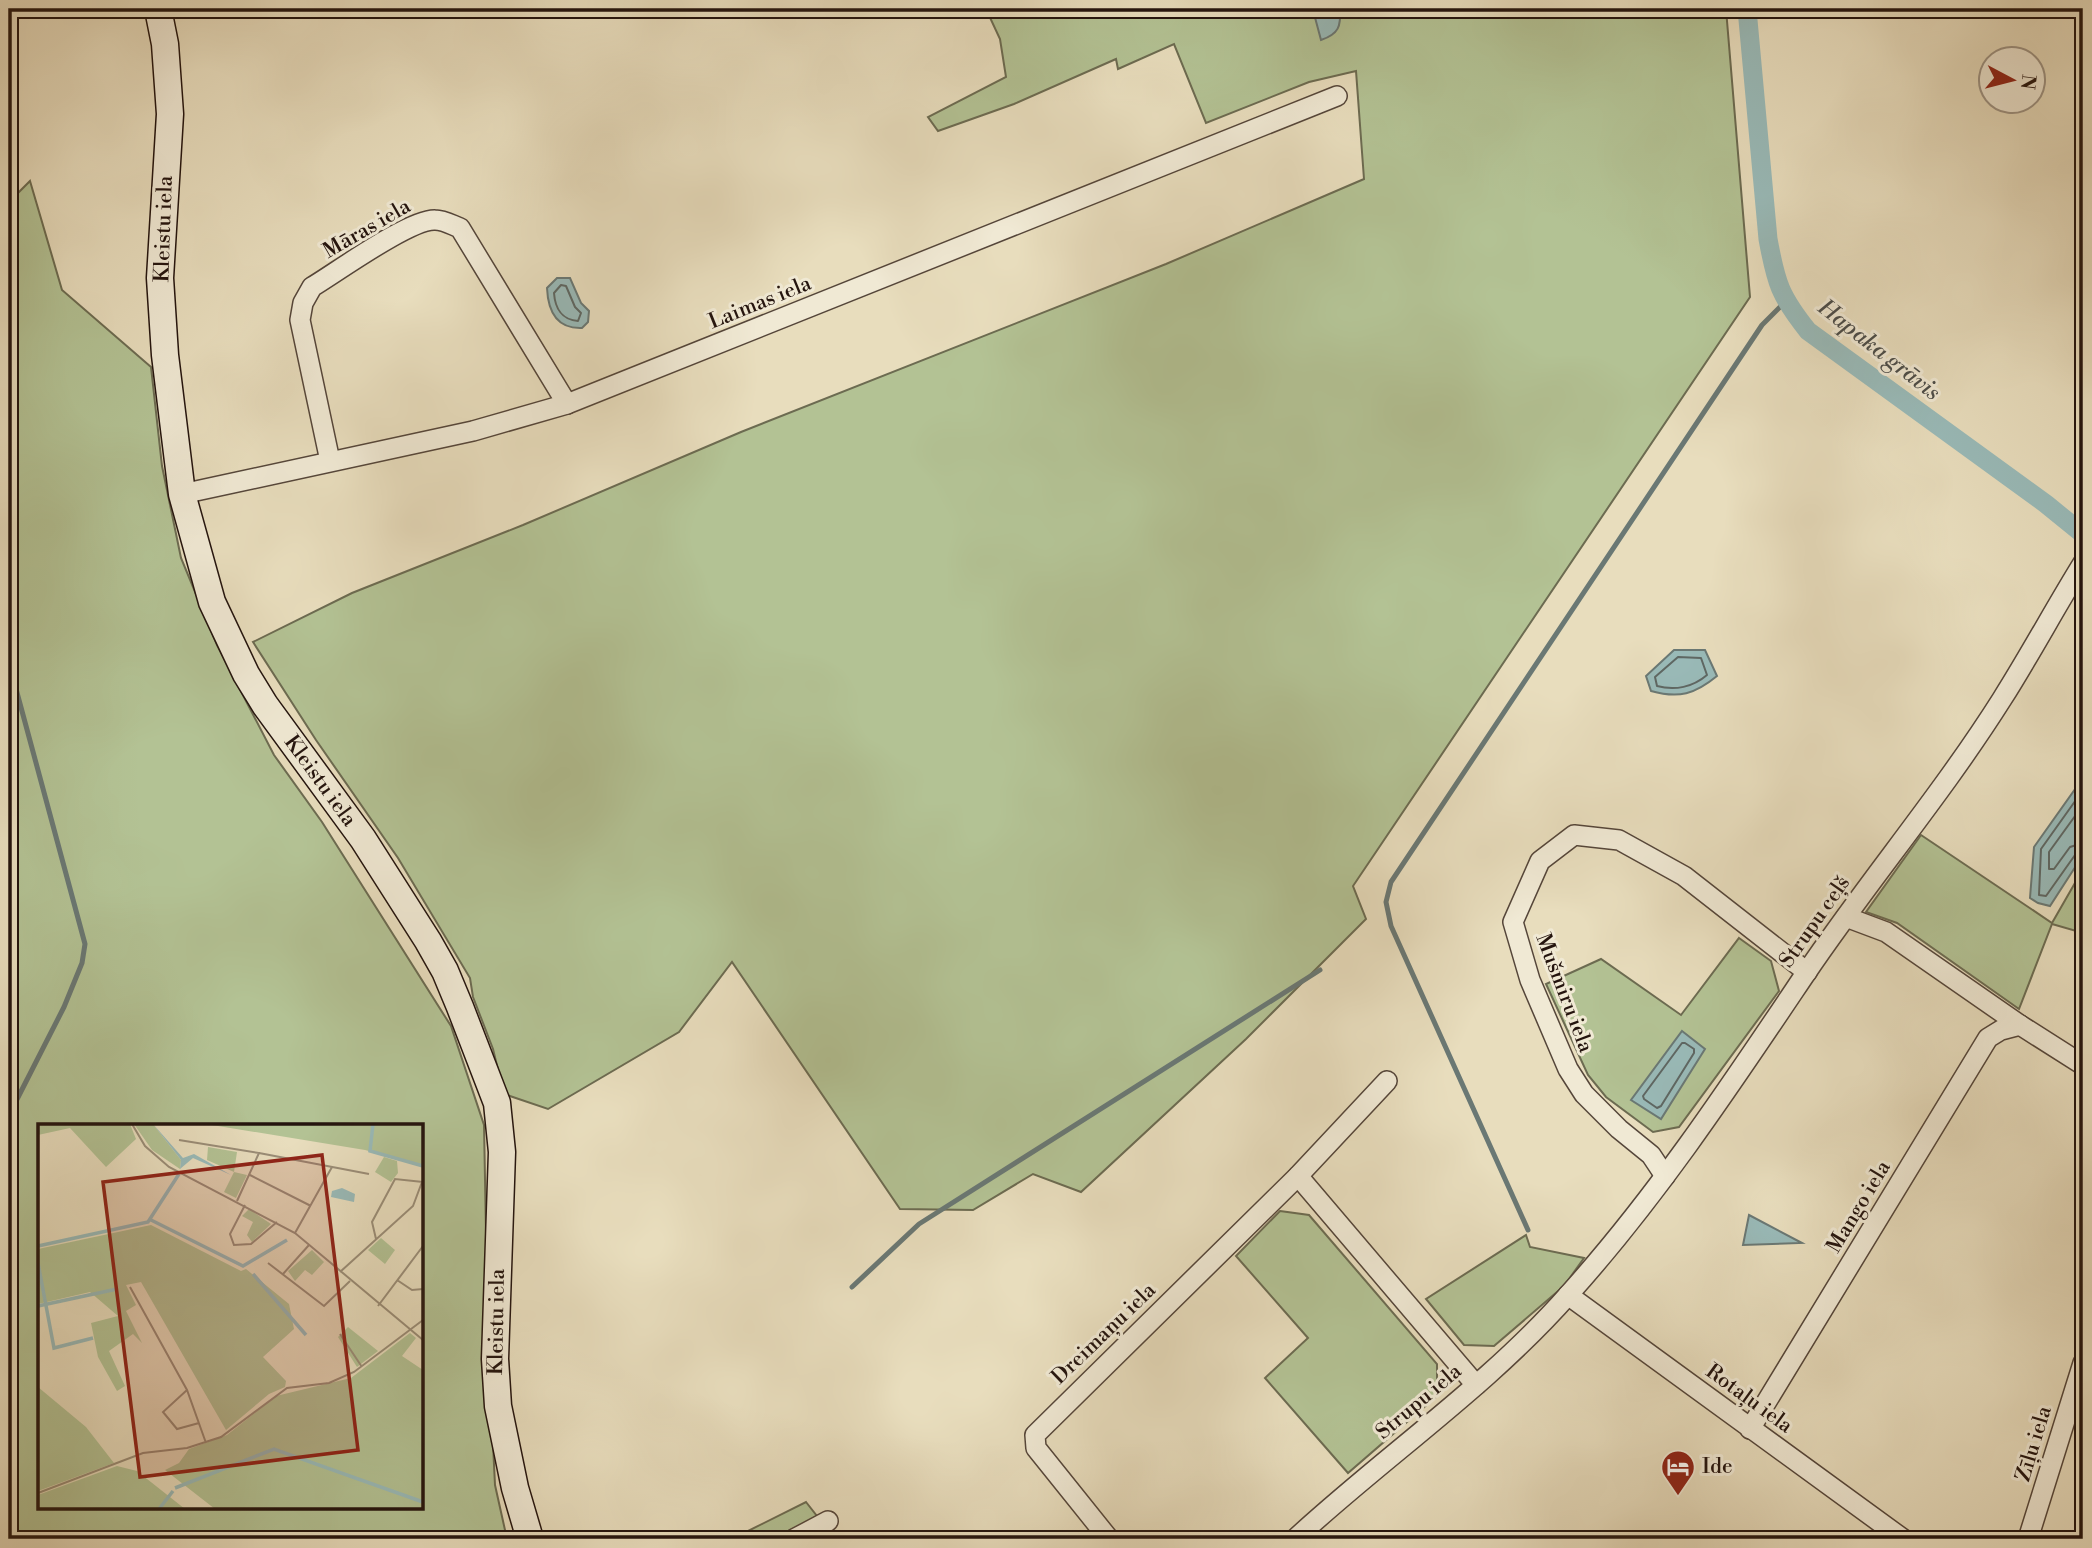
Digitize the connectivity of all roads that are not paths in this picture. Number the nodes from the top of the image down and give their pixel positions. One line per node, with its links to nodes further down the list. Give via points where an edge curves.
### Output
1 (158, 9): 5 (street, Kleistu iela, via 170,114 160,278 164,355)
2 (1337, 96): 3 (street, Laimas iela)
3 (567, 404): 4 (street, Laimas iela, via 473,431); 4 (street, Māras iela, via 460,228 433,219 413,224 313,287 303,303 300,320)
4 (330, 461): 5 (street, Laimas iela)
5 (182, 494): 19 (street, Kleistu iela, via 212,602 246,674 363,839 445,971 496,1103 502,1152 495,1359 498,1406)
6 (2083, 563): 7 (street, Strupu ceļš, via 2001,699)
7 (1846, 917): 8 (street, Strupu ceļš); 9 (street, via 1886,932)
8 (1807, 972): 12 (street, Strupu ceļš); 12 (street, Mušmiru iela, via 1684,876 1619,840 1574,835 1540,861 1513,922 1530,981 1568,1069 1584,1094 1651,1155)
9 (2020, 1025): 10 (street); 17 (street, Mango iela, via 1988,1038)
10 (2083, 1065)
11 (1387, 1081): 13 (street, Dreimaņu iela)
12 (1665, 1175): 14 (street, Strupu ceļš)
13 (1298, 1176): 16 (street); 21 (street, Dreimaņu iela, via 1035,1436 1036,1448)
14 (1568, 1295): 16 (street, Strupu iela); 17 (street, Rotaļu iela)
15 (2083, 1363): 24 (street, Zīļu iela)
16 (1476, 1385): 22 (street, Strupu iela)
17 (1750, 1429): 23 (street, Rotaļu iela)
18 (828, 1521): 20 (street)
19 (530, 1539)
20 (794, 1539)
21 (1109, 1539)
22 (1295, 1539)
23 (1903, 1539)
24 (2028, 1539)

